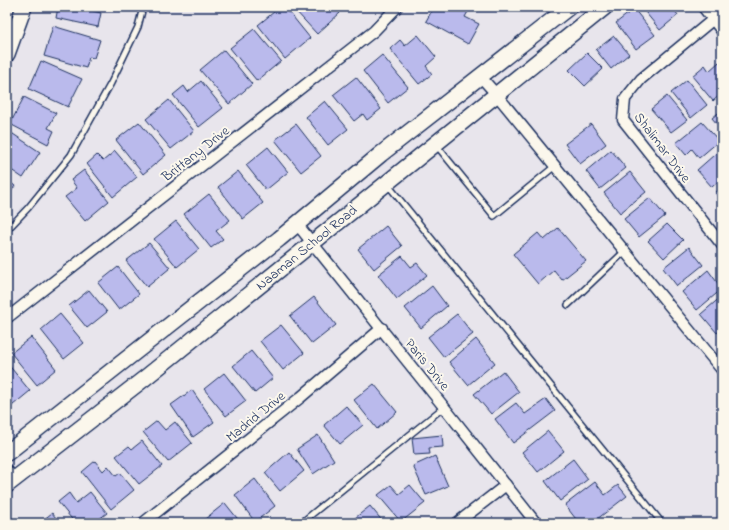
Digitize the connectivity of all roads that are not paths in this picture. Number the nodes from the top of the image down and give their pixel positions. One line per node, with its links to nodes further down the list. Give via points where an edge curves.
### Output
1 (24, 7): 10 (main road)
2 (143, 7): 17 (lane, via 138,28 71,156)
3 (397, 7): 22 (street, Brittany Drive, via 374,31)
4 (569, 7): 11 (main road, Naaman School Road)
5 (604, 7): 12 (main road, Naaman School Road)
6 (703, 7): 8 (street)
7 (722, 12): 8 (street, Shalimar Drive)
8 (712, 19): 9 (street); 19 (street, Shalimar Drive, via 641,79 625,99 622,120)
9 (722, 31)
10 (7, 54)
11 (480, 76): 12 (street); 16 (main road, Naaman School Road)
12 (496, 94): 13 (main road, Naaman School Road); 14 (street)
13 (435, 143): 14 (lane, via 494,216); 15 (main road, Naaman School Road)
14 (555, 166): 20 (street)
15 (386, 182): 18 (main road, Naaman School Road); 33 (lane)
16 (297, 224): 18 (street, Paris Drive); 26 (main road, Naaman School Road)
17 (7, 230)
18 (312, 242): 23 (street, Paris Drive); 27 (main road, Naaman School Road, via 145,378)
19 (722, 245)
20 (625, 251): 21 (lane); 24 (street)
21 (568, 305)
22 (7, 318)
23 (382, 328): 25 (street, Paris Drive); 29 (street, Madrid Drive, via 301,397)
24 (722, 370)
25 (444, 406): 28 (street, Paris Drive); 30 (lane)
26 (7, 453)
27 (9, 478)
28 (506, 485): 31 (street); 32 (street, Paris Drive)
29 (143, 523)
30 (301, 523)
31 (457, 523)
32 (536, 523)
33 (662, 523)

